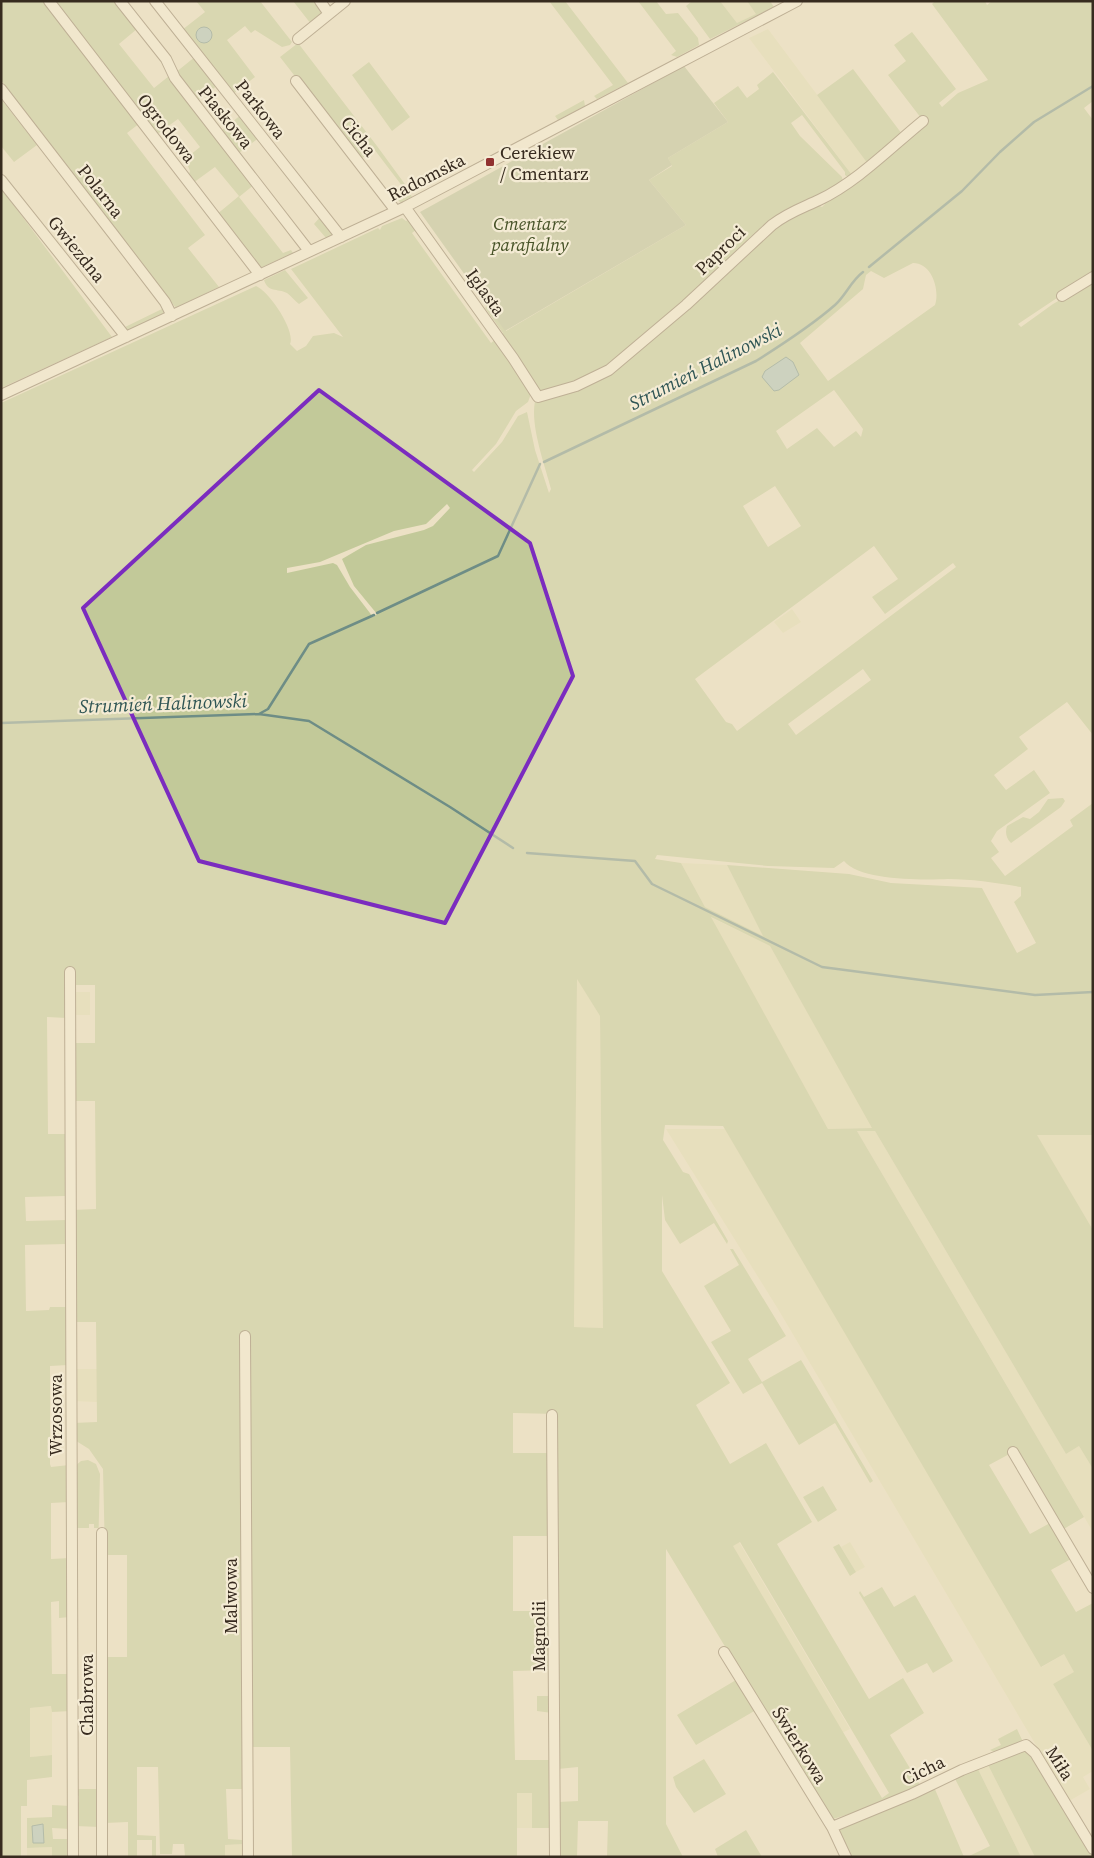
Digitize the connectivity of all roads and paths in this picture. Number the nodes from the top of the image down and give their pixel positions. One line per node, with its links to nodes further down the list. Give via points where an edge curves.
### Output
1 (49, 1): 16 (street, Ogrodowa)
2 (120, 1): 15 (street, Piaskowa, via 166,59 175,78)
3 (155, 1): 14 (street, Parkowa)
4 (320, 1): 7 (street)
5 (345, 1): 7 (street)
6 (797, 1): 13 (street, Radomska)
7 (329, 14): 8 (street)
8 (298, 39)
9 (296, 81): 13 (street, Cicha)
10 (1, 89): 19 (street, Polarna, via 165,302)
11 (923, 121): 22 (street, Paproci, via 868,168 819,200 772,224 686,305 608,370 576,386)
12 (1, 180): 20 (street, Gwiezdna)
13 (401, 209): 14 (street, Radomska); 22 (street, Iglasta, via 513,358)
14 (340, 237): 15 (street, Radomska)
15 (309, 251): 16 (street, Radomska)
16 (260, 275): 19 (street, Radomska)
17 (1093, 277): 18 (street)
18 (1062, 296)
19 (172, 316): 20 (street, Radomska)
20 (126, 337): 21 (street, Radomska)
21 (1, 395)
22 (538, 398)
23 (70, 972): 33 (street, Wrzosowa)
24 (245, 1336): 35 (street, Malwowa)
25 (552, 1415): 36 (street, Magnolii)
26 (1013, 1452): 28 (street)
27 (102, 1533): 34 (street, Chabrowa)
28 (1093, 1588)
29 (724, 1652): 31 (street, Świerkowa)
30 (1030, 1746): 31 (street, Cicha, via 1015,1748); 32 (street, Miła)
31 (832, 1827): 37 (street, Świerkowa)
32 (1093, 1849)
33 (73, 1857)
34 (102, 1857)
35 (248, 1857)
36 (555, 1857)
37 (846, 1857)

